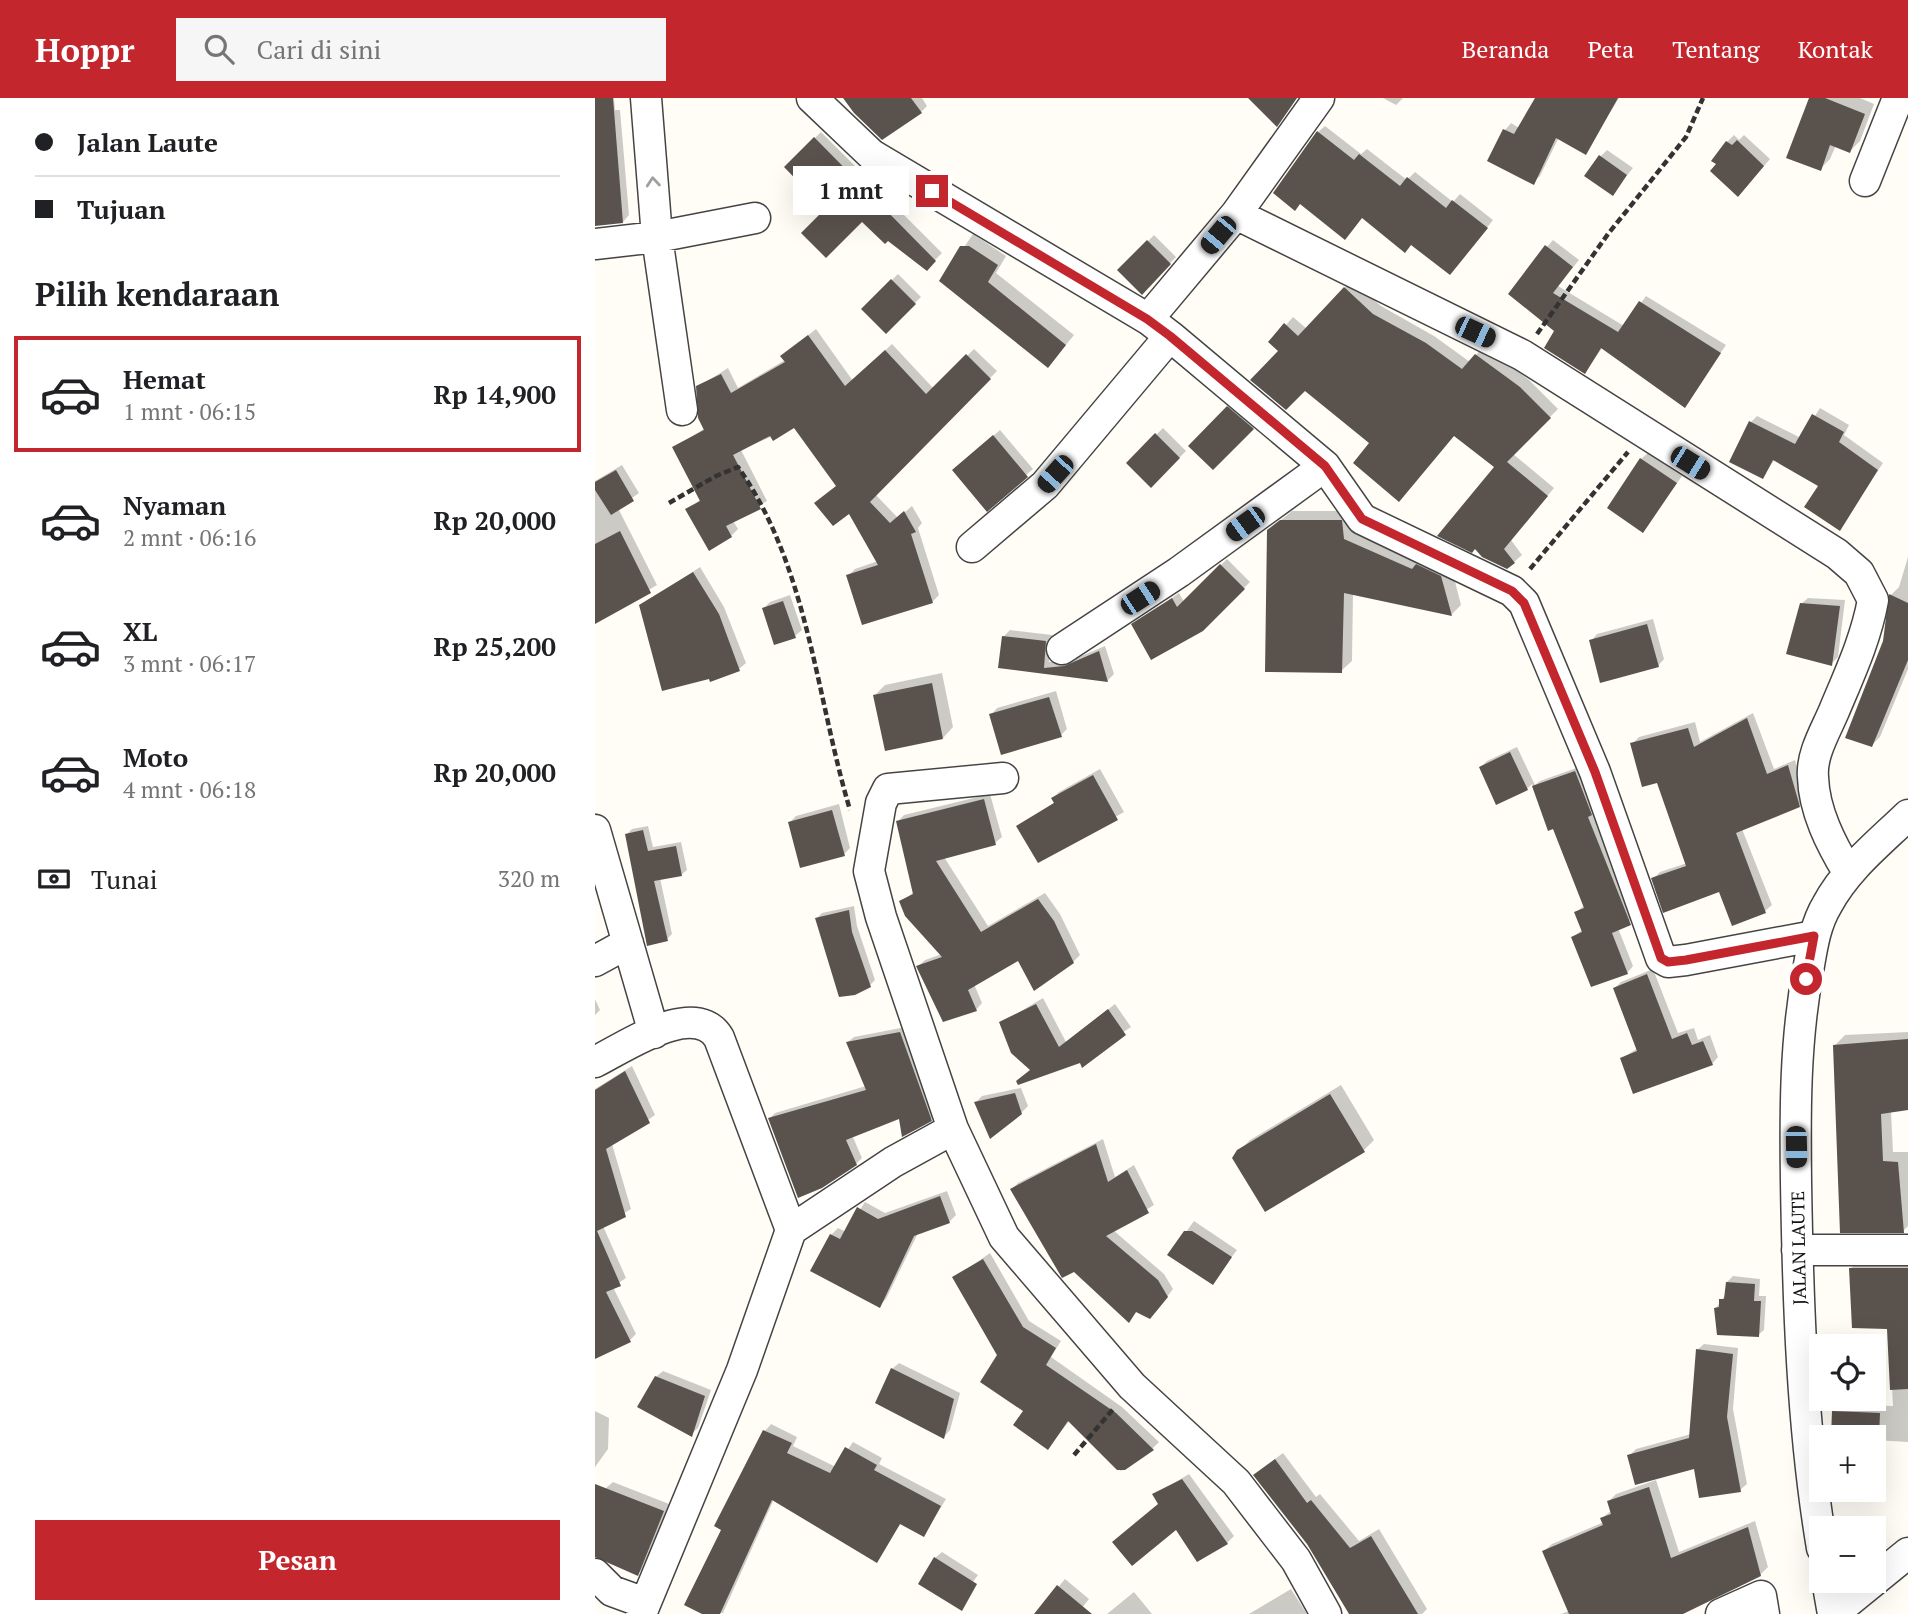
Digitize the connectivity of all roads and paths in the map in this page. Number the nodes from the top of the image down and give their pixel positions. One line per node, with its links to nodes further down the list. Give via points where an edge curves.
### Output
1 (646, 98): 9 (street, one-way to 1)
2 (812, 98): 11 (street, via 872,155)
3 (1319, 98): 7 (street)
4 (1703, 98): 12 (path, via 1686,137 1608,234)
5 (1898, 98): 6 (street)
6 (1865, 181)
7 (1235, 214): 11 (street); 12 (street)
8 (755, 218): 9 (street)
9 (657, 237): 10 (street); 13 (street)
10 (595, 244)
11 (1159, 328): 15 (street); 17 (street, via 1045,485)
12 (1522, 355): 14 (street)
13 (682, 410)
14 (1644, 433): 18 (path); 24 (street, via 1837,554 1870,588 1873,600 1858,655 1817,751 1812,776 1832,845)
15 (1325, 466): 18 (street, via 1362,519); 19 (street, via 1179,572)
16 (670, 503): 22 (path, via 738,467 765,510 796,593)
17 (972, 547)
18 (1512, 591): 25 (street, via 1533,618 1595,772 1661,958 1686,960)
19 (1062, 649)
20 (1003, 778): 30 (street, via 888,789 881,803 869,871)
21 (1908, 814): 24 (street, JALAN LAUTE)
22 (853, 819)
23 (595, 830): 26 (street)
24 (1848, 872): 25 (street, JALAN LAUTE, via 1826,905)
25 (1814, 936): 32 (street, JALAN LAUTE, via 1798,1034)
26 (628, 943): 27 (street); 28 (street)
27 (595, 961)
28 (654, 1033): 29 (street); 31 (street, via 686,1021 705,1023 716,1034)
29 (595, 1062)
30 (953, 1129): 31 (street, via 893,1162); 34 (street, via 1004,1237)
31 (791, 1230): 40 (street, via 742,1370)
32 (1797, 1250): 33 (street); 36 (street, JALAN LAUTE)
33 (1908, 1250)
34 (1132, 1386): 35 (path); 41 (street, via 1236,1482 1296,1560)
35 (1074, 1455)
36 (1816, 1516)
37 (1908, 1553): 44 (street)
38 (595, 1574): 40 (street)
39 (1829, 1593): 44 (street)
40 (643, 1609)
41 (1326, 1614)
42 (1721, 1614): 43 (street, via 1761,1596)
43 (1765, 1614)
44 (1833, 1614)

